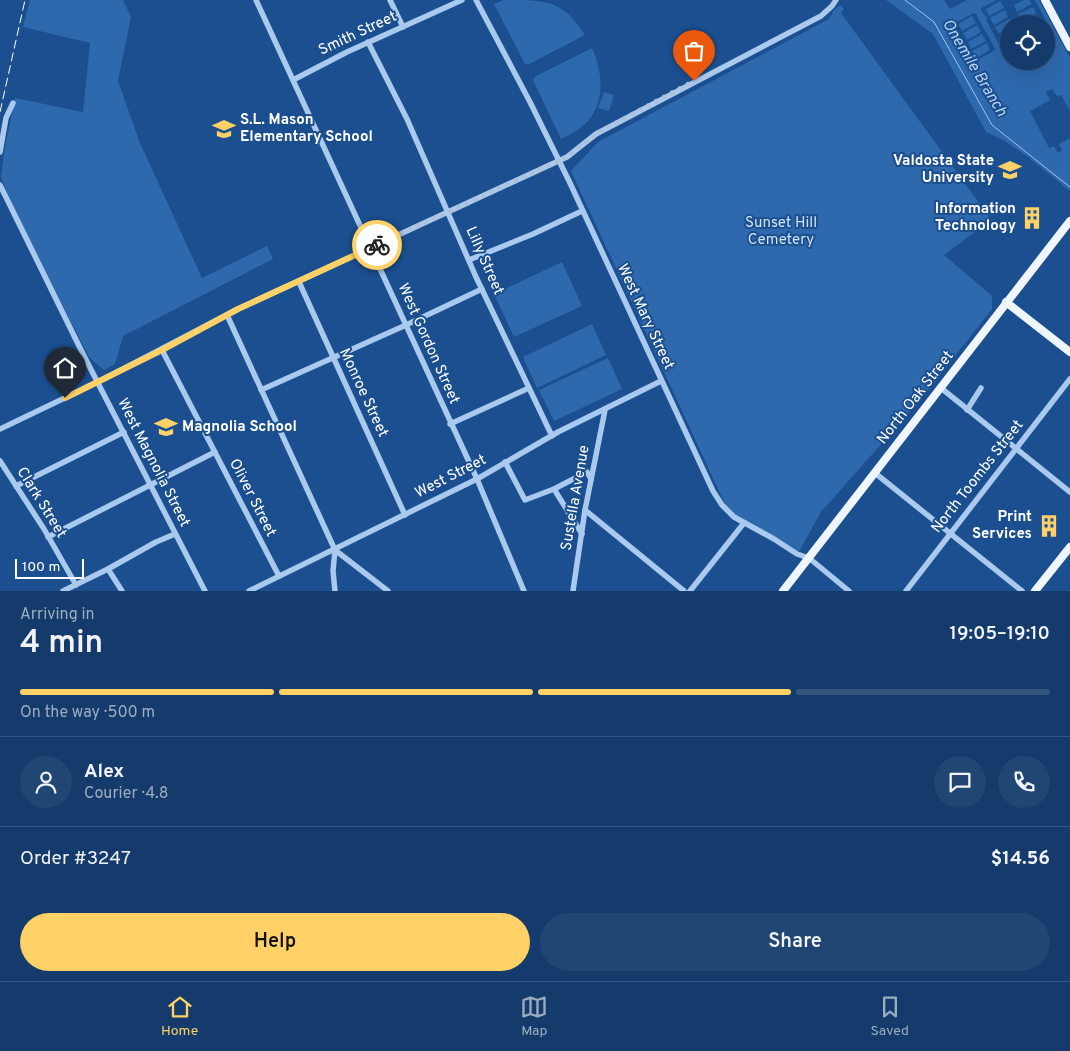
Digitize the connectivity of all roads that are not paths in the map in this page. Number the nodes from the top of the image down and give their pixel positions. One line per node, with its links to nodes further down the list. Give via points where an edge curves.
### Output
1 (256, 0): 10 (street, West Gordon Street)
2 (390, 0): 7 (street)
3 (462, 0): 7 (street, Smith Street)
4 (476, 0): 13 (street, West Mary Street)
5 (836, 0): 13 (street, via 821,16 596,134)
6 (1045, 0): 9 (main road)
7 (403, 27): 8 (street, Smith Street)
8 (368, 42): 10 (street, Smith Street); 16 (street, Lilly Street, via 407,119)
9 (1070, 47)
10 (293, 80): 18 (street, West Gordon Street)
11 (13, 103): 12 (street, via 6,118)
12 (0, 152)
13 (559, 161): 15 (street, West Mary Street); 16 (street)
14 (0, 185): 30 (street, West Magnolia Street)
15 (582, 210): 19 (street); 29 (street, West Mary Street)
16 (448, 213): 18 (street); 19 (street, Lilly Street)
17 (1070, 220): 22 (main road, North Oak Street)
18 (370, 248): 20 (street); 24 (street, West Gordon Street)
19 (470, 260): 21 (street, Lilly Street)
20 (299, 282): 23 (street); 27 (street, Monroe Street)
21 (482, 289): 24 (street); 31 (street, Lilly Street)
22 (1006, 302): 26 (main road); 32 (main road, North Oak Street)
23 (227, 315): 25 (street); 34 (street)
24 (406, 325): 27 (street); 37 (street, West Gordon Street)
25 (162, 350): 30 (street); 42 (street, Oliver Street)
26 (1070, 352)
27 (333, 358): 34 (street); 53 (street, Monroe Street)
28 (1070, 379): 41 (street, North Toombs Street)
29 (661, 381): 35 (street, West Street); 54 (street, West Mary Street, via 712,491 722,505)
30 (98, 382): 38 (street); 39 (street, West Magnolia Street)
31 (529, 388): 37 (street); 40 (street, Lilly Street)
32 (941, 388): 36 (street); 45 (main road, North Oak Street)
33 (981, 388): 36 (street)
34 (261, 390): 60 (street)
35 (604, 410): 40 (street, West Street); 47 (street, Sustella Avenue)
36 (968, 410): 41 (street)
37 (450, 424): 46 (street, West Gordon Street)
38 (0, 429)
39 (124, 432): 48 (street, West Magnolia Street); 49 (street)
40 (552, 436): 44 (street, West Street)
41 (1016, 449): 51 (street); 57 (street, North Toombs Street)
42 (215, 452): 48 (street); 63 (street, Oliver Street)
43 (0, 461): 49 (street, Clark Street)
44 (506, 462): 46 (street, West Street); 50 (street, via 525,500)
45 (875, 473): 57 (street); 61 (main road, North Oak Street)
46 (477, 480): 53 (street, West Street); 71 (street, West Gordon Street)
47 (591, 480): 50 (street, via 587,472); 52 (street, Sustella Avenue)
48 (150, 485): 55 (street, West Magnolia Street); 58 (street)
49 (16, 486): 58 (street, Clark Street)
50 (554, 489): 56 (street)
51 (1070, 492)
52 (585, 510): 56 (street, Sustella Avenue); 73 (street)
53 (405, 515): 60 (street, West Street)
54 (744, 523): 61 (street, West Mary Street); 74 (street)
55 (175, 534): 62 (street); 67 (street, West Magnolia Street)
56 (582, 534): 72 (street, Sustella Avenue)
57 (951, 534): 77 (street, North Toombs Street); 78 (street)
58 (48, 537): 64 (street, Clark Street)
59 (1070, 546): 79 (main road)
60 (335, 550): 63 (street, West Street); 69 (street); 70 (street)
61 (809, 558): 75 (main road, North Oak Street); 76 (street, West Mary Street)
62 (108, 569): 64 (street); 66 (street)
63 (278, 576): 68 (street, West Street)
64 (76, 585): 65 (street)
65 (63, 591)
66 (122, 591)
67 (205, 591)
68 (249, 591)
69 (335, 591)
70 (388, 591)
71 (524, 591)
72 (573, 591)
73 (684, 591)
74 (690, 591)
75 (783, 591)
76 (849, 591)
77 (906, 591)
78 (1022, 591)
79 (1035, 591)

